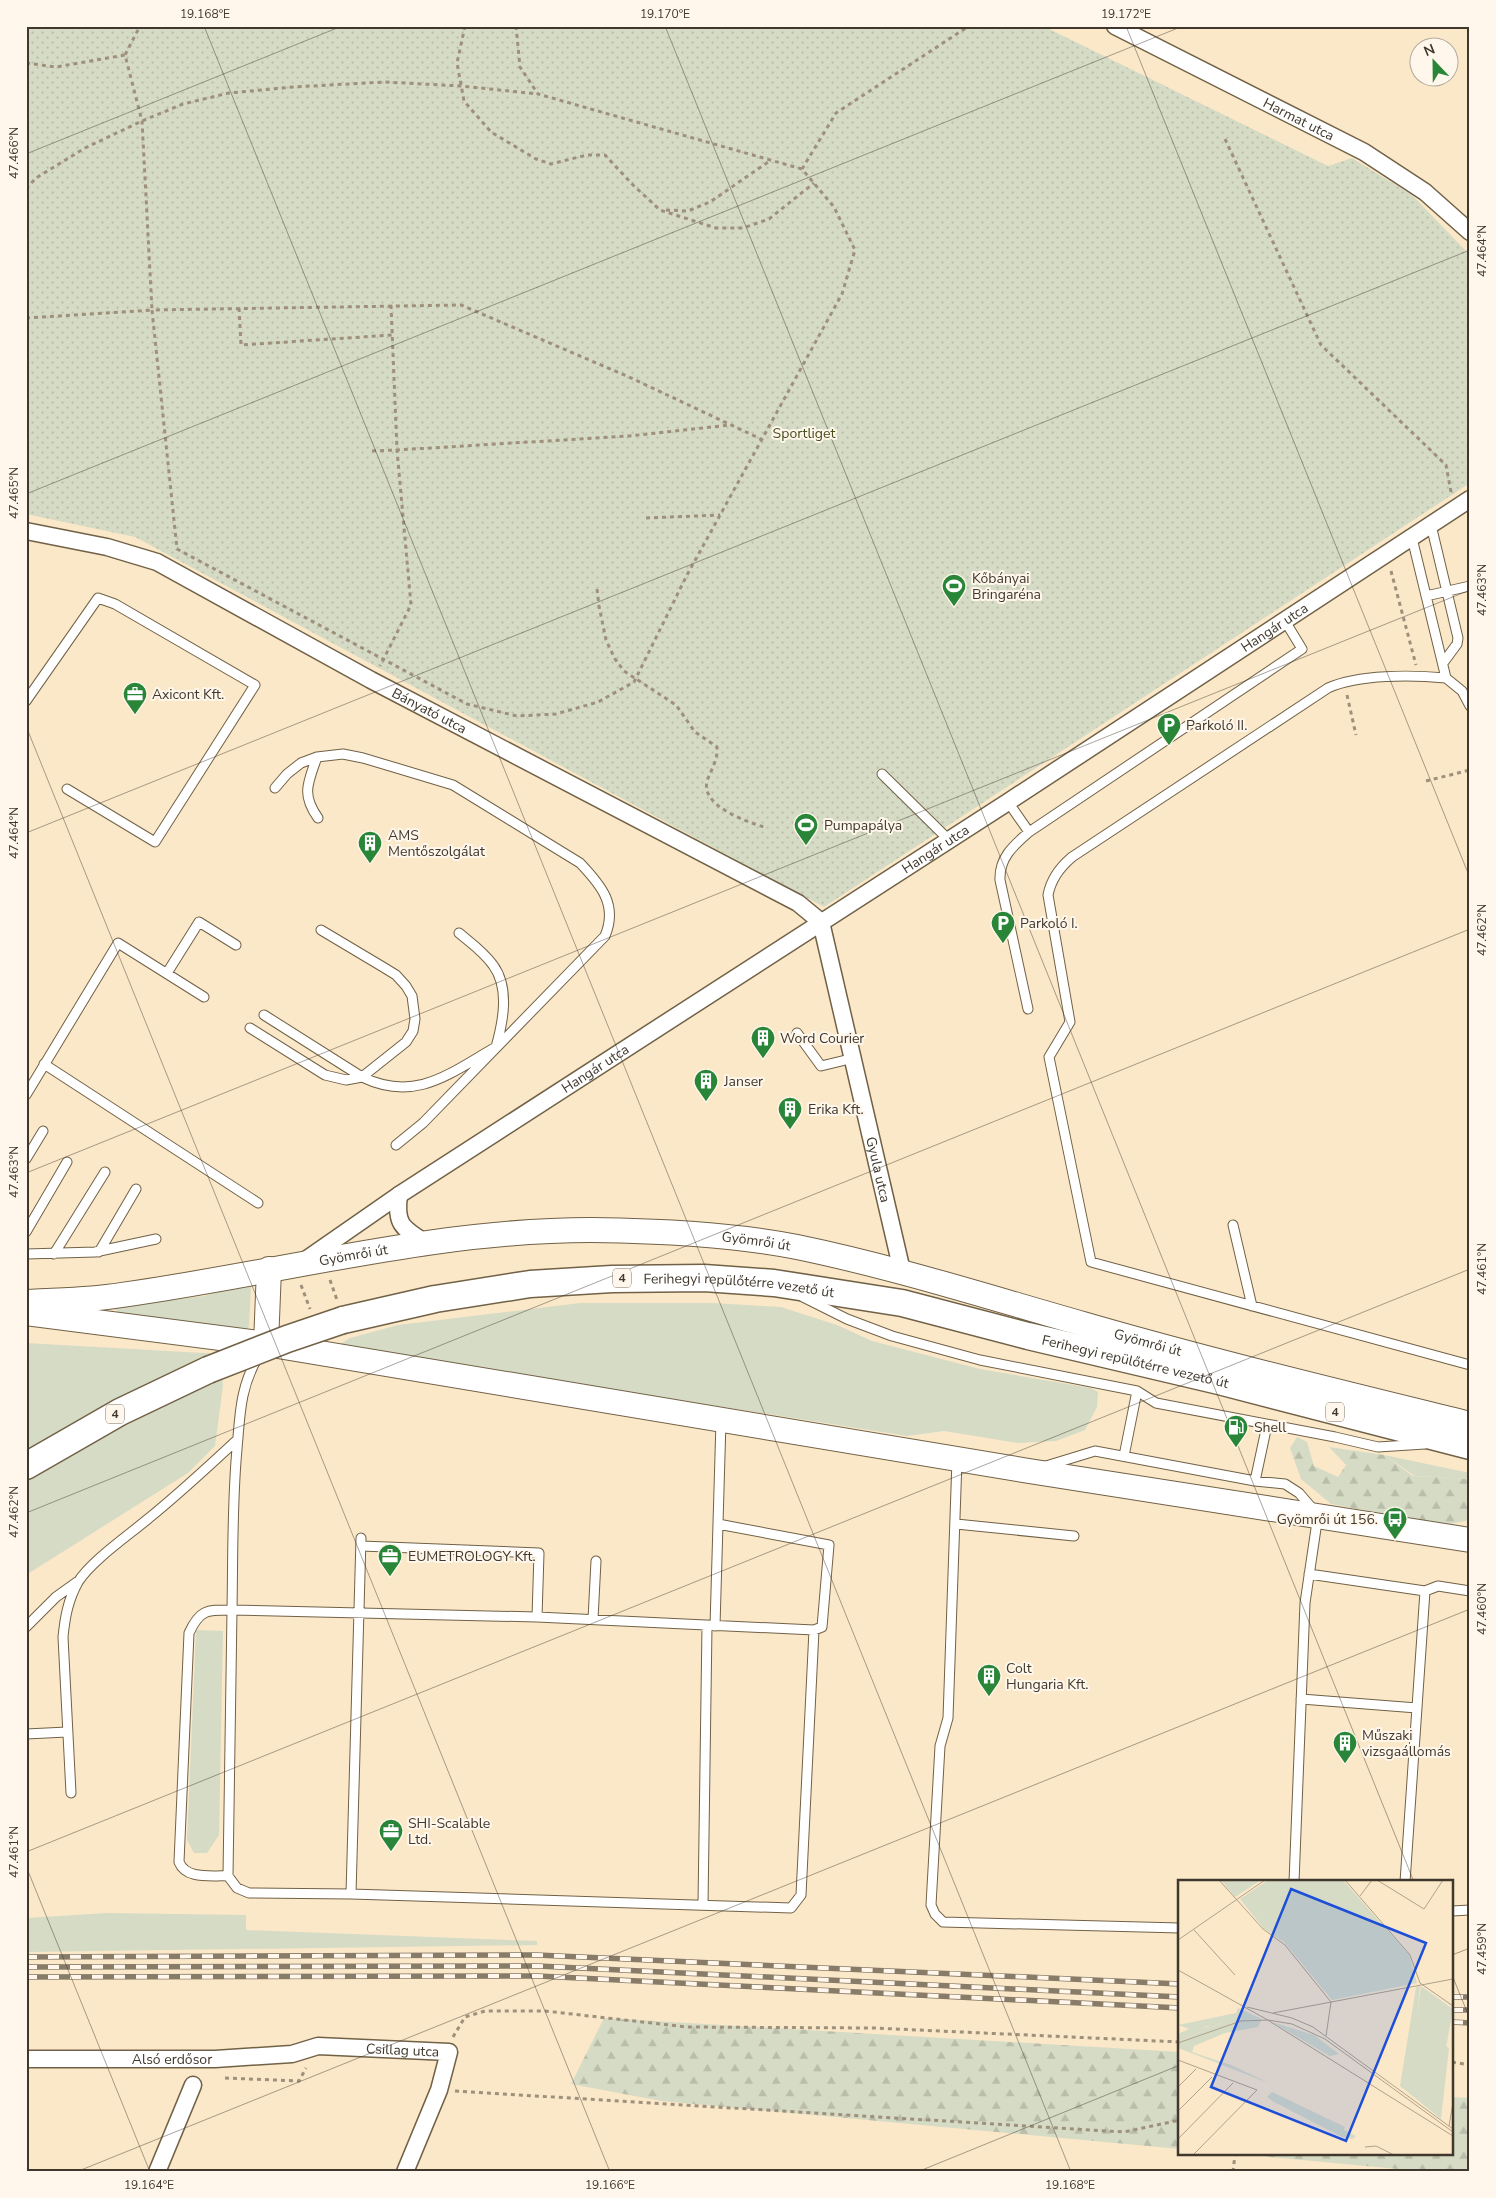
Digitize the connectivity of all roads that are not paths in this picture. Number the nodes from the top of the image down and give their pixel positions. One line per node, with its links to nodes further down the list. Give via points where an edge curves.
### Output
1 (1115, 26): 2 (street, Harmat utca, via 1364,152 1425,192)
2 (1470, 232)
3 (1470, 499): 4 (street, Hangár utca)
4 (1431, 525): 6 (street, Hangár utca); 8 (lane)
5 (26, 531): 23 (street, Bányató utca, via 107,546 157,562 371,680 798,903)
6 (1412, 538): 9 (lane); 10 (street, Hangár utca)
7 (1470, 586): 8 (lane)
8 (1447, 591): 9 (lane); 11 (lane, via 1458,638)
9 (1426, 596): 11 (lane)
10 (1286, 621): 19 (street, Hangár utca); 21 (lane, via 1302,649)
11 (1443, 663): 12 (lane)
12 (1446, 678): 14 (lane, via 1462,691); 58 (lane, via 1419,676 1344,680 1328,688 1072,857 1061,866 1048,896 1070,1022 1049,1057 1091,1262)
13 (26, 701): 18 (lane, via 98,598 115,604 255,685 155,842)
14 (1470, 706)
15 (317, 758): 17 (lane, via 301,764); 20 (lane, via 306,790); 33 (lane, via 343,754 453,785 580,863 602,890 611,918 605,936)
16 (882, 774): 22 (lane)
17 (274, 788)
18 (67, 789)
19 (1008, 802): 21 (lane); 22 (street, Hangár utca)
20 (318, 818)
21 (1029, 832): 29 (lane, via 1012,847 1000,872)
22 (949, 840): 23 (street, Hangár utca)
23 (821, 922): 34 (street, Gyula utca); 44 (street, Hangár utca)
24 (321, 930): 36 (lane, via 396,975 412,996 415,1019 406,1042)
25 (460, 933): 33 (lane, via 484,954 500,976 503,1015)
26 (236, 945): 27 (lane, via 199,922)
27 (167, 973): 28 (lane); 35 (lane, via 118,942)
28 (204, 997)
29 (1028, 1009)
30 (264, 1015): 36 (lane)
31 (250, 1028): 36 (lane, via 325,1075 346,1080)
32 (797, 1033): 34 (lane, via 822,1066)
33 (496, 1047): 36 (lane, via 441,1078 418,1085 395,1088); 39 (lane)
34 (854, 1058): 55 (street, Gyula utca)
35 (44, 1064): 37 (lane); 45 (lane)
36 (362, 1077)
37 (26, 1095)
38 (43, 1131): 40 (lane)
39 (396, 1145)
40 (26, 1159)
41 (67, 1162): 47 (lane)
42 (105, 1172): 52 (lane)
43 (136, 1189): 50 (lane)
44 (399, 1195): 49 (street, via 397,1211 401,1225); 53 (street, Hangár utca)
45 (258, 1203)
46 (1233, 1225): 58 (lane)
47 (26, 1232)
48 (156, 1240): 50 (lane)
49 (426, 1243): 53 (street, Gyömrői út); 55 (street, Gyömrői út, via 531,1232 638,1231 747,1239)
50 (99, 1252): 52 (lane)
51 (26, 1254): 52 (lane)
52 (54, 1254)
53 (299, 1265): 54 (street, Gyömrői út)
54 (270, 1269): 57 (street, Gyömrői út, via 106,1297); 60 (street)
55 (902, 1271): 64 (street, Gyömrői út, via 1086,1325)
56 (774, 1283): 62 (main road, Ferihegyi repülőtérre vezető út / 4, via 902,1303); 63 (lane, via 847,1320 892,1336 980,1360); 71 (main road, Ferihegyi repülőtérre vezető út / 4, bridge, via 704,1278 530,1284 435,1299 343,1320 208,1370 120,1412)
57 (26, 1302)
58 (1252, 1306): 61 (lane)
59 (26, 1313): 60 (street)
60 (266, 1344): 65 (street); 68 (lane, via 248,1374 242,1394)
61 (1470, 1365)
62 (1219, 1381): 64 (lane); 67 (main road, Ferihegyi repülőtérre vezető út / 4)
63 (1137, 1391): 66 (lane, via 1156,1403); 69 (lane)
64 (1354, 1394): 67 (street, Gyömrői út)
65 (721, 1420): 70 (street); 75 (lane)
66 (1267, 1425): 67 (lane, via 1378,1447); 73 (lane)
67 (1464, 1437)
68 (238, 1439): 81 (lane); 84 (lane, via 233,1496)
69 (1124, 1456): 72 (lane, via 1095,1452); 73 (lane)
70 (957, 1458): 72 (street); 76 (lane)
71 (26, 1466)
72 (1029, 1470): 74 (street)
73 (1255, 1481): 74 (lane, via 1285,1484 1299,1493)
74 (1318, 1516): 78 (street); 80 (lane)
75 (718, 1524): 88 (lane); 90 (lane, via 829,1545 822,1627)
76 (956, 1524): 77 (lane); 103 (lane, via 948,1718 940,1746 931,1906 935,1914 943,1922)
77 (1074, 1536)
78 (1470, 1540)
79 (596, 1561): 87 (lane)
80 (1309, 1574): 83 (lane); 91 (lane)
81 (79, 1580): 89 (lane); 93 (lane, via 70,1597 63,1637)
82 (1470, 1591): 83 (lane, via 1438,1586)
83 (1425, 1592): 92 (lane)
84 (232, 1610): 85 (lane); 96 (lane); 96 (lane, via 204,1612 196,1618 189,1632 179,1862 182,1869 190,1874)
85 (360, 1614): 86 (lane); 86 (lane, via 361,1542 539,1553); 99 (lane)
86 (537, 1617): 87 (lane)
87 (594, 1619): 88 (lane)
88 (711, 1626): 90 (lane); 100 (lane)
89 (26, 1627)
90 (814, 1630): 100 (lane, via 801,1896 791,1908)
91 (1301, 1699): 92 (lane); 97 (lane)
92 (1417, 1708): 98 (lane)
93 (66, 1732): 94 (lane); 95 (lane)
94 (26, 1734)
95 (71, 1793)
96 (228, 1876): 99 (lane, via 237,1888 249,1893)
97 (1294, 1880)
98 (1405, 1880)
99 (350, 1894): 100 (lane)
100 (703, 1905)
101 (1470, 1910): 102 (lane)
102 (1454, 1911)
103 (1178, 1928)
104 (318, 2046): 105 (street, Alsó erdősor, via 292,2054 215,2059); 108 (street, Csillag utca, via 450,2052 439,2090)
105 (26, 2060)
106 (193, 2085): 107 (street)
107 (158, 2172)
108 (405, 2172)

